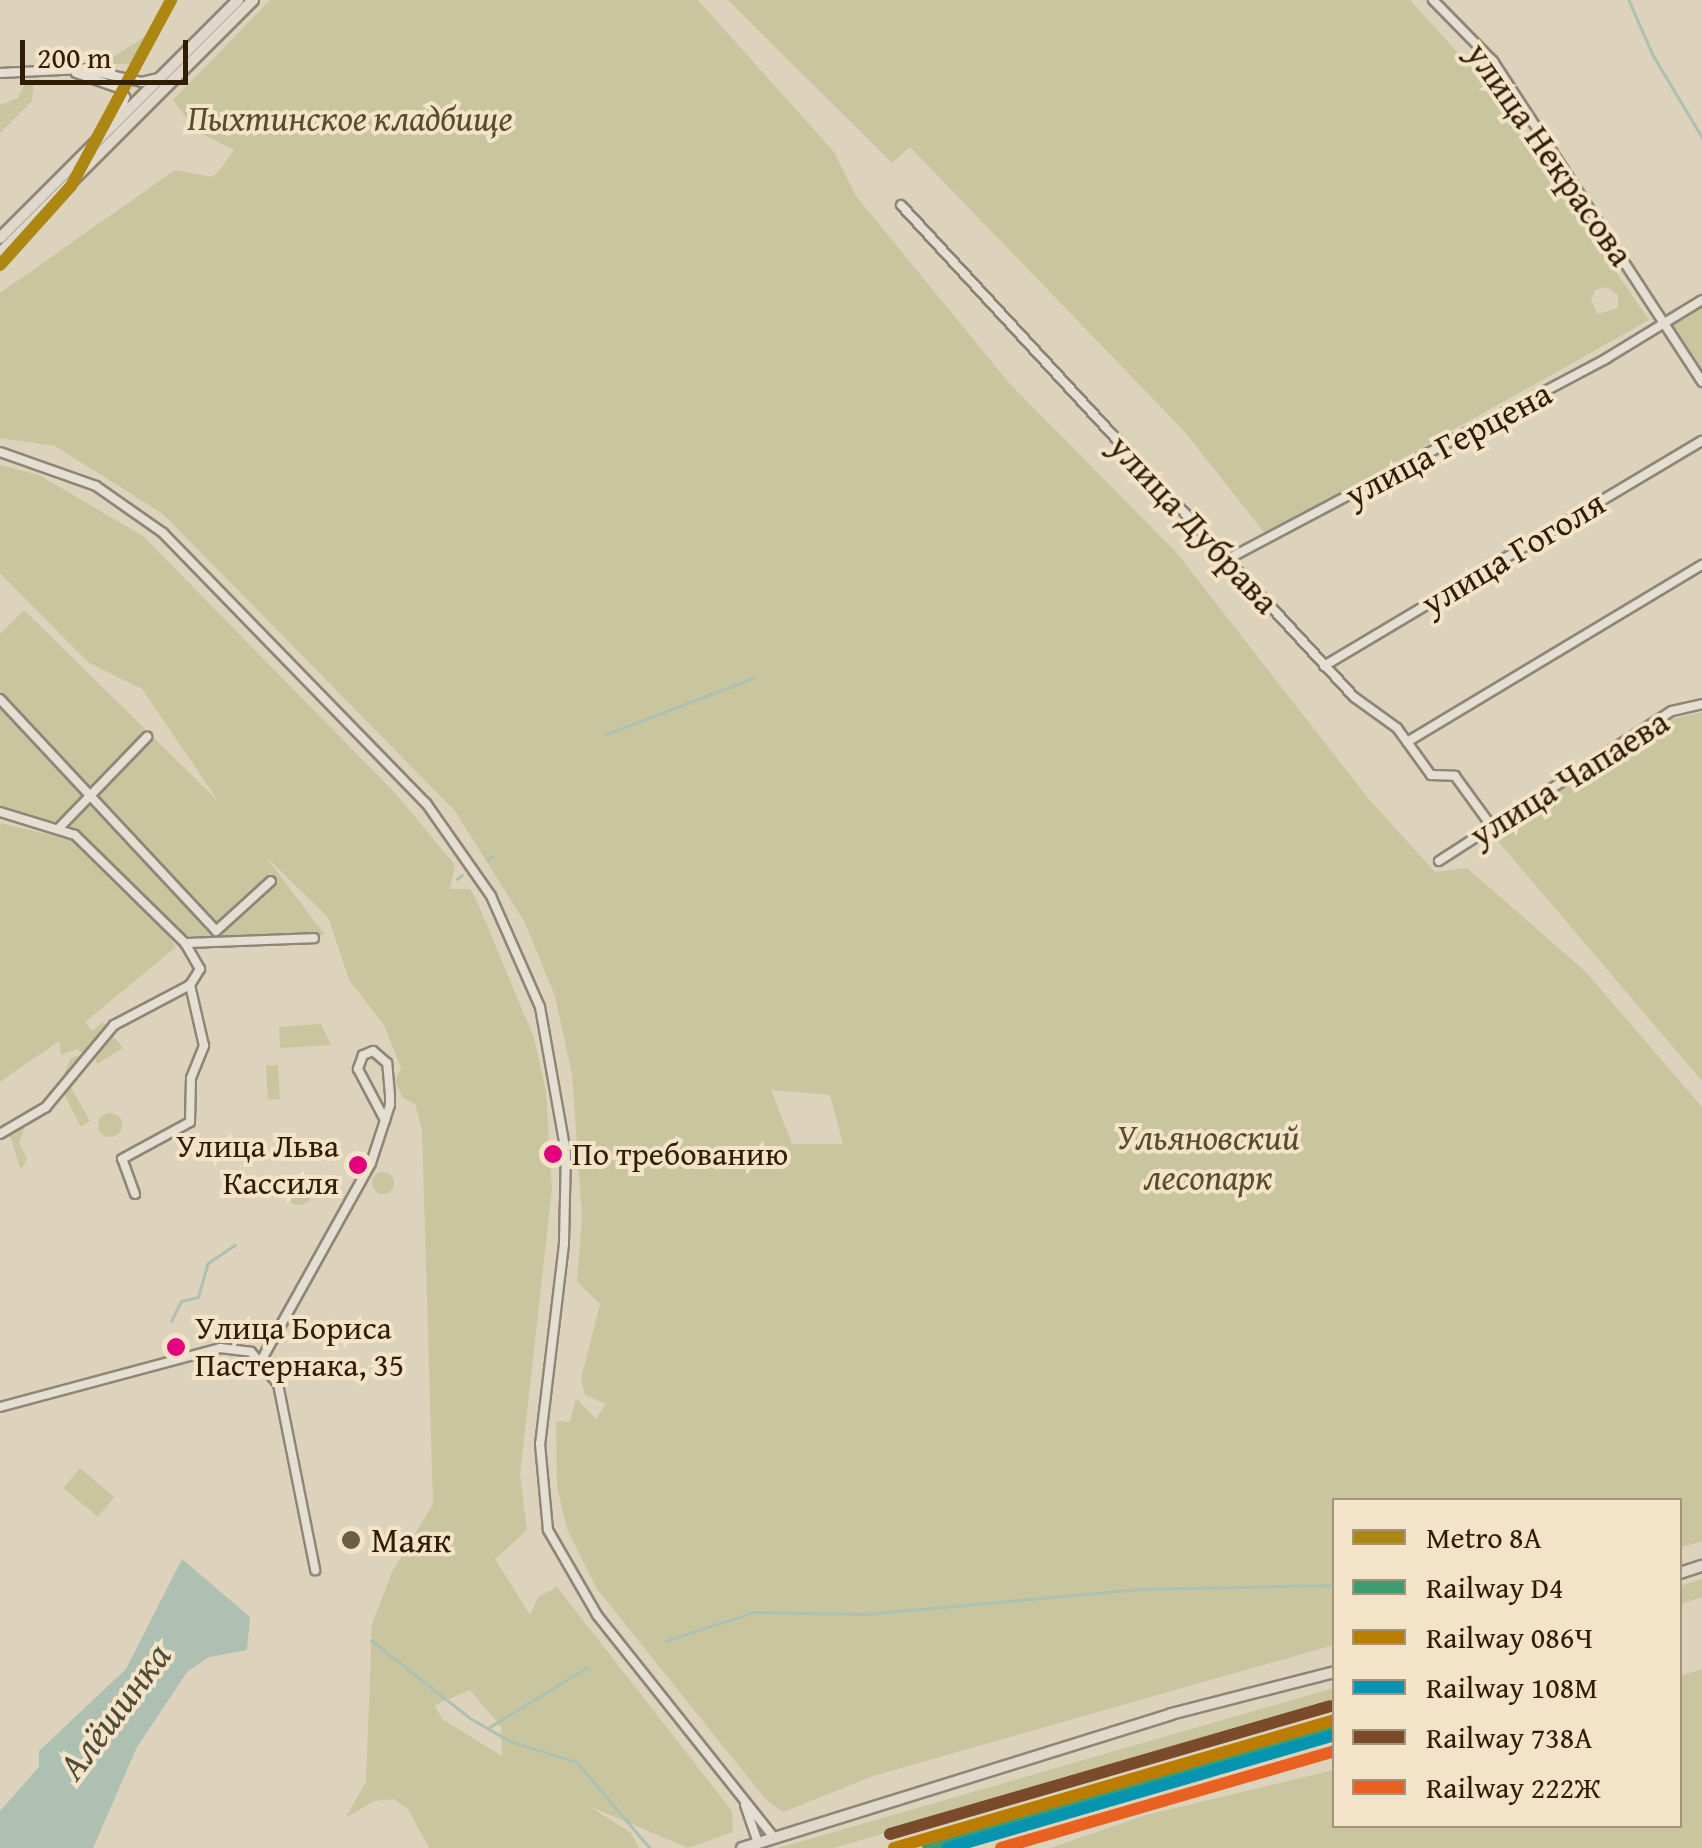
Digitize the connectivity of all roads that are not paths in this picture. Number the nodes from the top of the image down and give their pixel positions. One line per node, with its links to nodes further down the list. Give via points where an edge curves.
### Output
1 (238, 0): 6 (main road)
2 (253, 0): 10 (main road)
3 (1434, 0): 12 (street, улица Некрасова, via 1493,61)
4 (66, 71): 5 (street); 6 (street, via 142,82); 7 (street, via 120,88 125,103)
5 (0, 73)
6 (167, 73): 7 (main road)
7 (117, 122): 9 (main road)
8 (900, 205): 16 (street, улица Дубрава)
9 (0, 238)
10 (0, 253)
11 (1702, 300): 12 (street, улица Герцена)
12 (1666, 324): 13 (street, улица Некрасова); 16 (street, улица Герцена)
13 (1702, 382)
14 (1702, 441): 18 (street, улица Гоголя)
15 (0, 452): 39 (street, via 96,486 164,533 426,803 491,896 540,1007 562,1113 564,1244 540,1444 548,1530 588,1602)
16 (1228, 559): 18 (street, улица Дубрава)
17 (1702, 565): 22 (street)
18 (1324, 666): 22 (street, улица Дубрава)
19 (0, 699): 23 (street)
20 (1702, 704): 25 (street, улица Чапаева, via 1672,710)
21 (148, 737): 23 (street)
22 (1407, 742): 25 (street, улица Дубрава, via 1431,775 1455,776)
23 (89, 794): 26 (street); 28 (street, via 216,931)
24 (0, 812): 26 (street)
25 (1492, 827): 27 (street, улица Чапаева)
26 (58, 828): 30 (street, via 75,835)
27 (1439, 861)
28 (271, 881)
29 (314, 938): 30 (street)
30 (185, 943): 31 (street, via 200,969)
31 (190, 984): 33 (street, via 123,1019 46,1107); 34 (street, via 204,1046 190,1078 190,1122 122,1159)
32 (385, 1120): 32 (street, via 389,1070 373,1051 362,1055 358,1069); 35 (street, via 359,1192)
33 (0, 1134)
34 (135, 1194)
35 (262, 1358): 36 (street, via 220,1348); 37 (street, via 278,1384)
36 (0, 1408)
37 (315, 1570)
38 (1332, 1673): 40 (main road, via 1171,1714)
39 (741, 1797): 40 (street); 41 (street)
40 (773, 1836): 41 (main road)
41 (758, 1842): 42 (main road)
42 (742, 1848)

